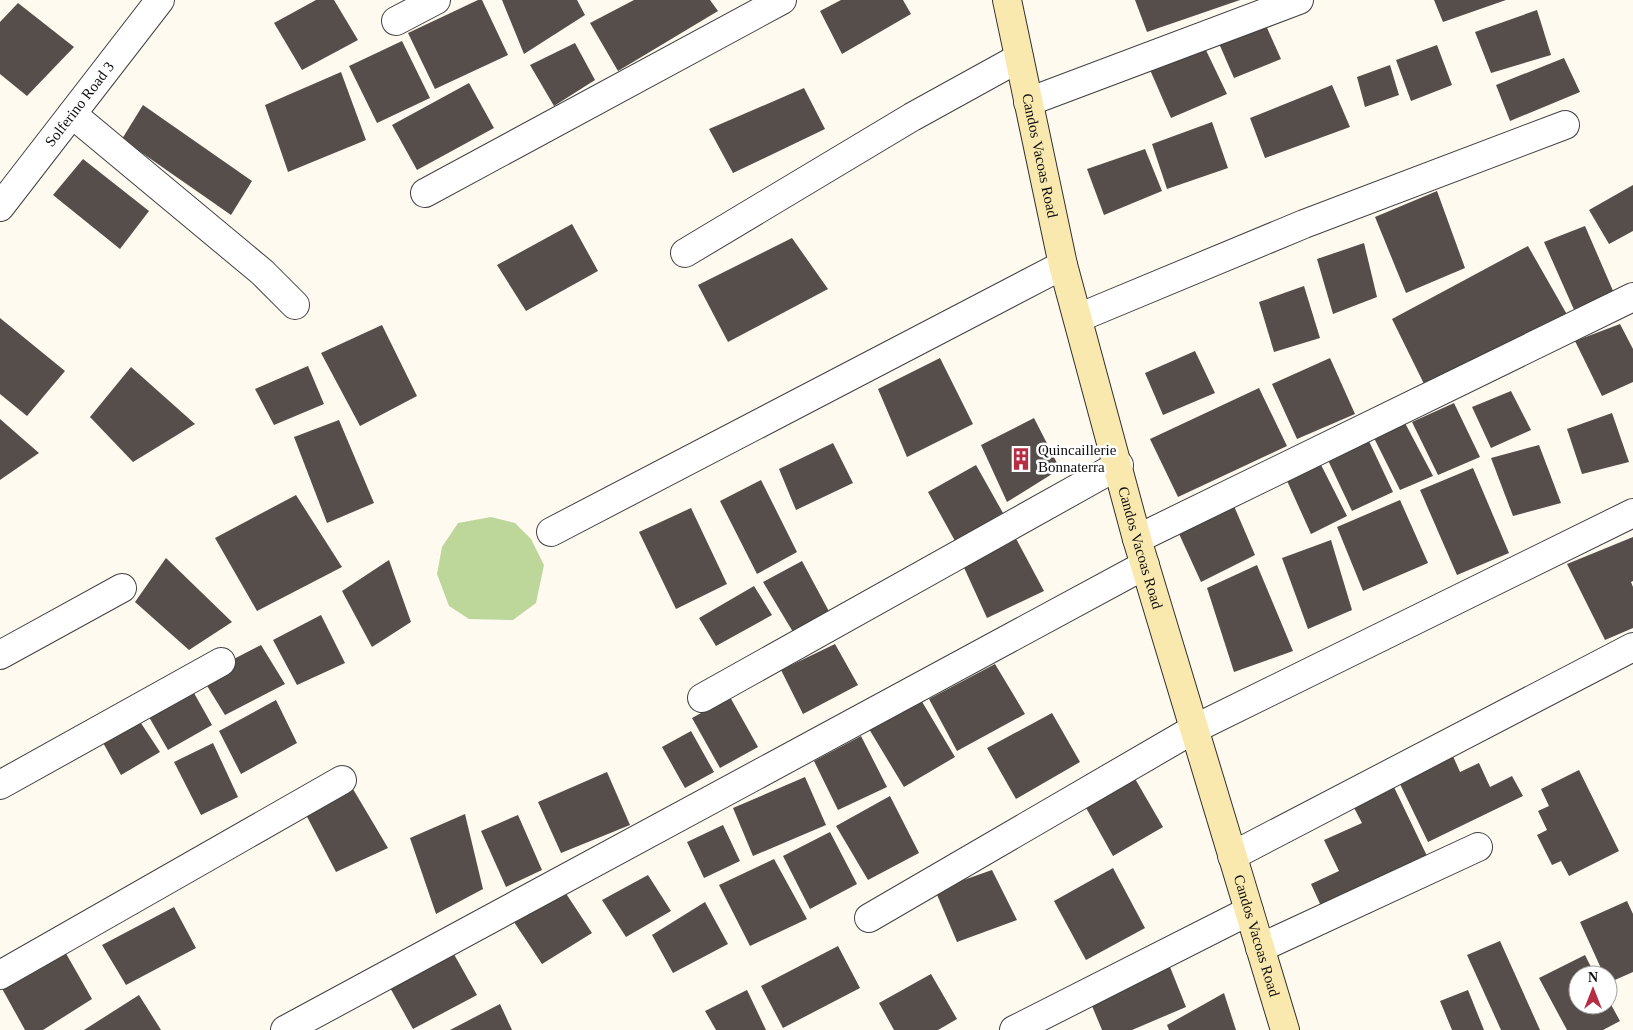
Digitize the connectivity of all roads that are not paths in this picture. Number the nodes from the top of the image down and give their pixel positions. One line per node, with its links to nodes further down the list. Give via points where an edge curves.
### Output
1 (160, 0): 9 (street, Solferino Road 3)
2 (436, 0): 6 (street)
3 (782, 0): 11 (street)
4 (1007, 0): 7 (main road, Candos Vacoas Road)
5 (1299, 0): 8 (street)
6 (396, 21)
7 (1019, 58): 8 (main road, Candos Vacoas Road); 13 (street, via 912,117)
8 (1028, 102): 14 (main road, Candos Vacoas Road)
9 (72, 114): 12 (street, Solferino Road 3); 16 (street, via 262,272)
10 (1566, 125): 17 (street, via 1304,224)
11 (425, 192)
12 (0, 207)
13 (685, 253)
14 (1063, 266): 17 (main road, Candos Vacoas Road); 20 (street)
15 (1633, 297): 21 (street)
16 (295, 306)
17 (1078, 318): 18 (main road, Candos Vacoas Road)
18 (1118, 465): 21 (main road, Candos Vacoas Road); 27 (street)
19 (1633, 513): 28 (street)
20 (551, 532)
21 (1137, 539): 22 (main road, Candos Vacoas Road)
22 (1145, 565): 28 (main road, Candos Vacoas Road); 37 (street)
23 (122, 588): 25 (street)
24 (1633, 647): 32 (street)
25 (0, 655)
26 (221, 662): 30 (street)
27 (702, 698)
28 (1194, 729): 32 (main road, Candos Vacoas Road); 34 (street)
29 (342, 780): 36 (street)
30 (0, 786)
31 (1478, 847): 35 (street)
32 (1232, 856): 33 (main road, Candos Vacoas Road)
33 (1249, 911): 35 (main road, Candos Vacoas Road); 38 (street)
34 (869, 918)
35 (1260, 948): 39 (main road, Candos Vacoas Road)
36 (0, 975)
37 (285, 1030)
38 (1014, 1030)
39 (1285, 1030)

